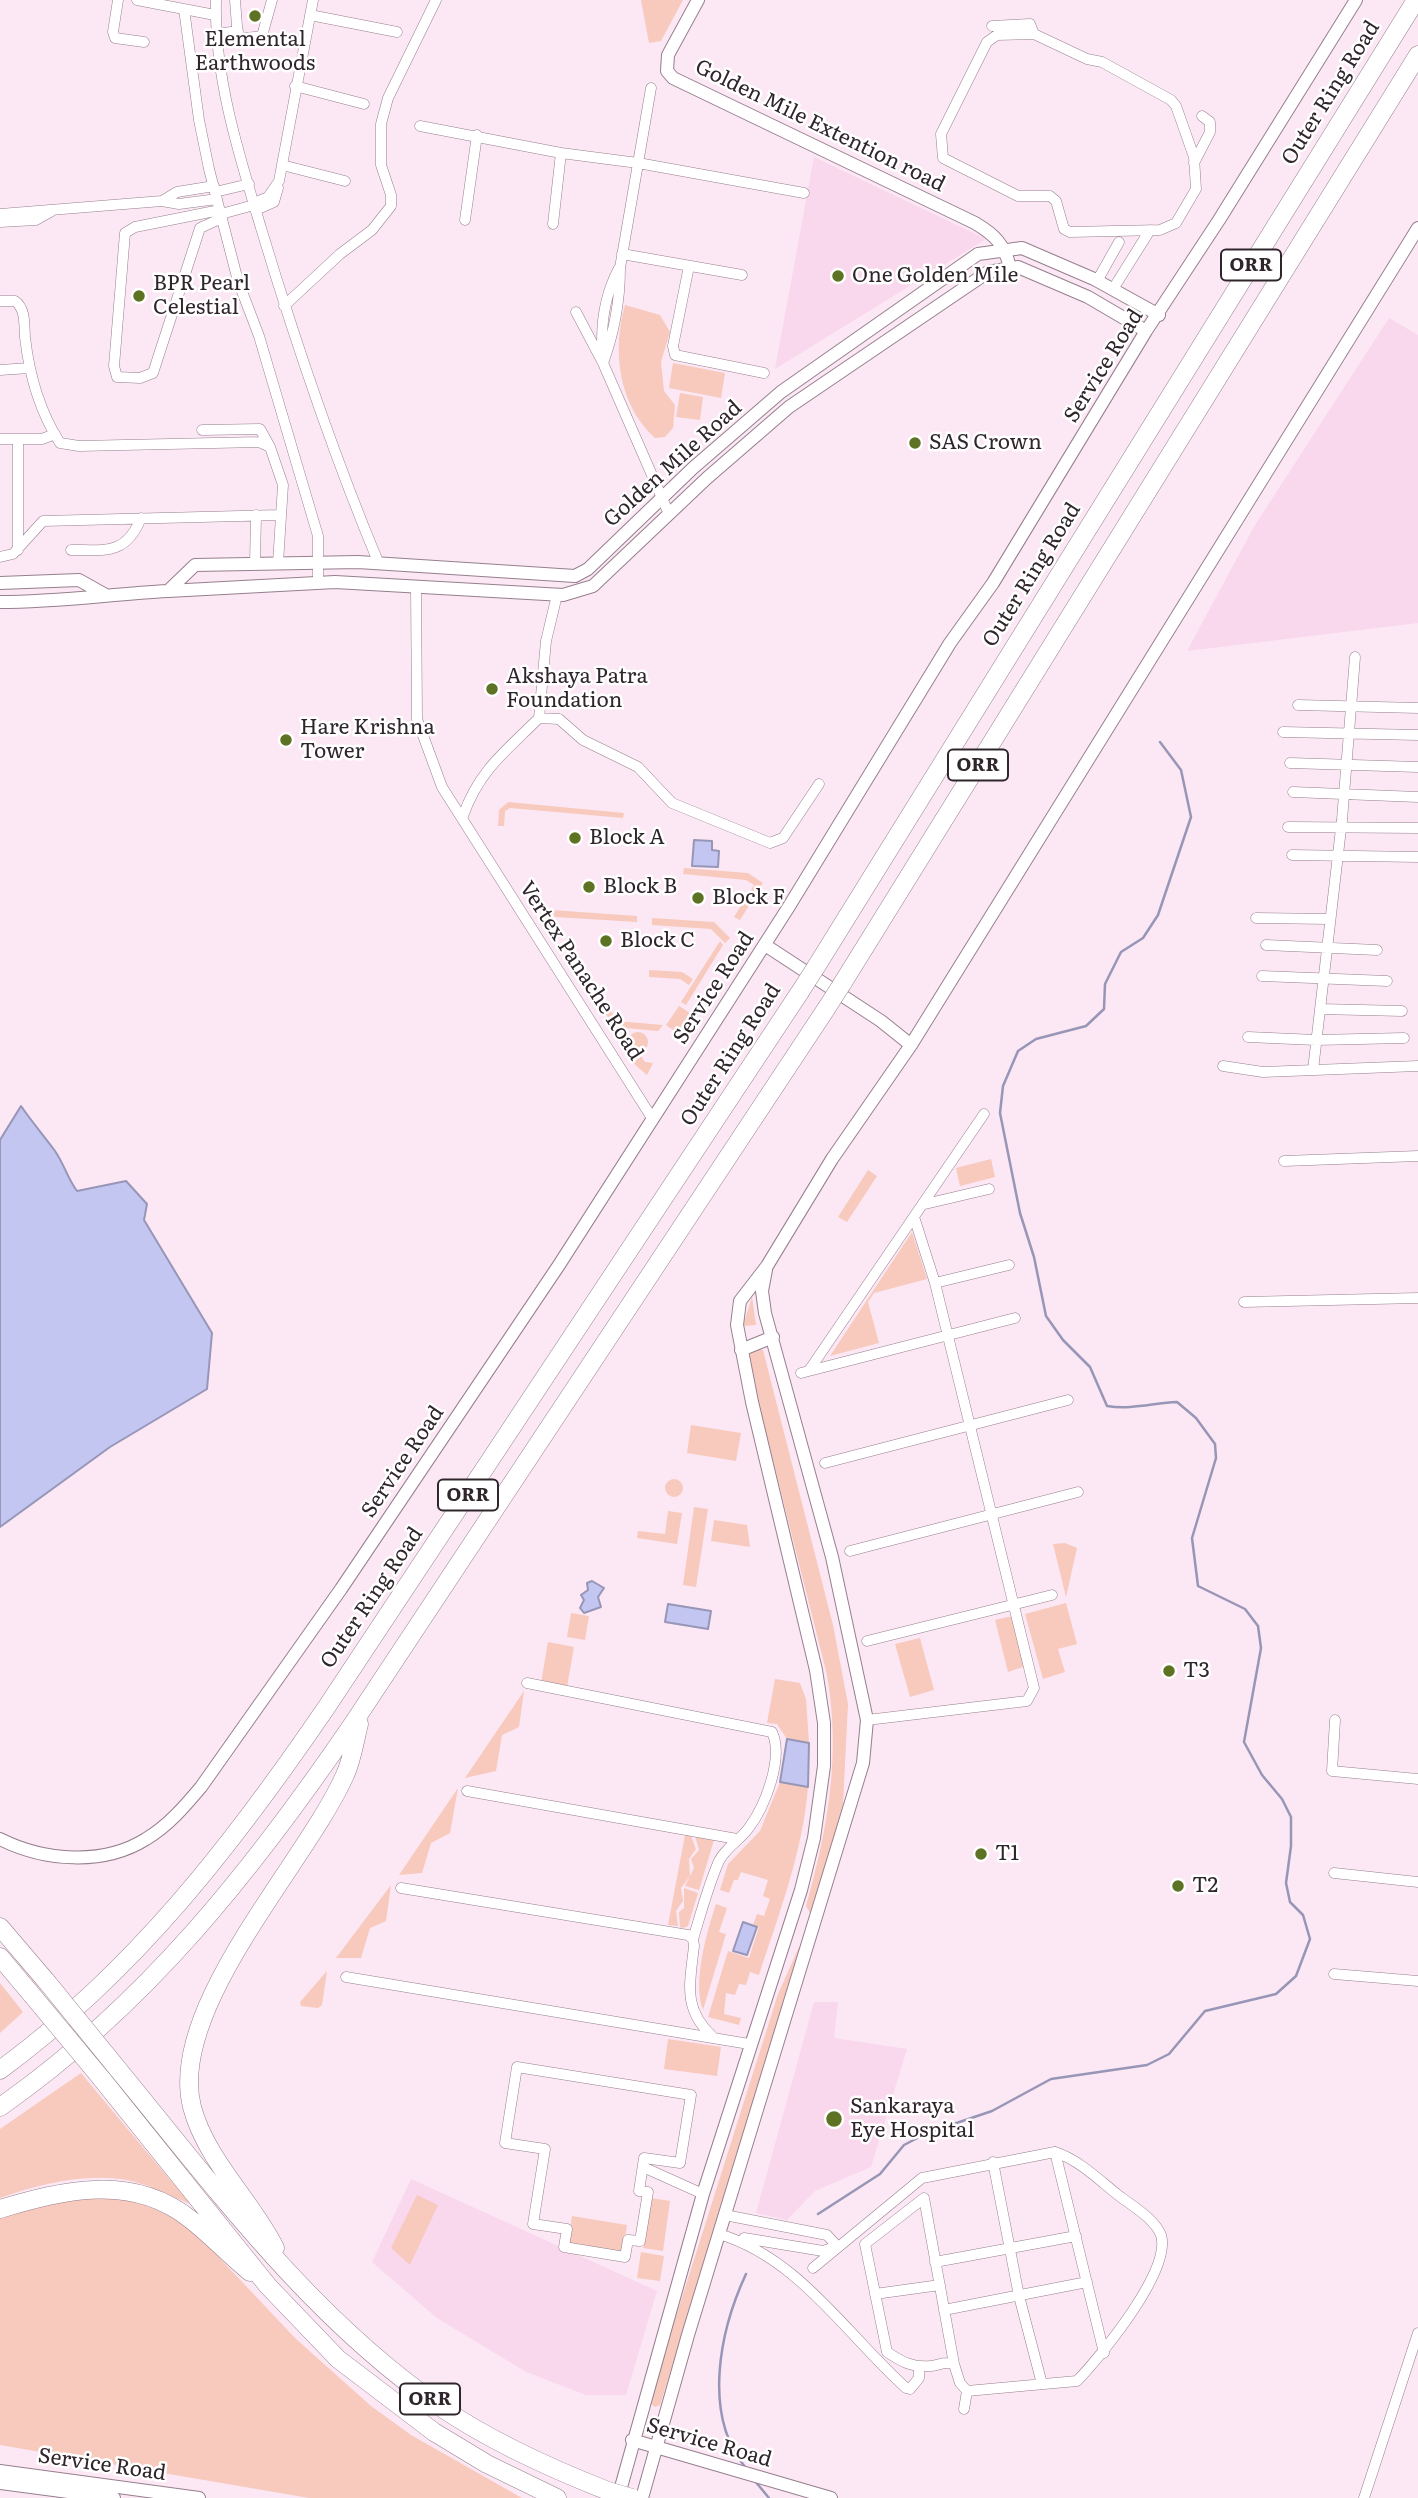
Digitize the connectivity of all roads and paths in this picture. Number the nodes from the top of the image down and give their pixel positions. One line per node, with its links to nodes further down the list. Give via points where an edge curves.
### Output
1 (118, 0): 19 (street, via 115,38)
2 (137, 0): 11 (street)
3 (216, 0): 12 (street)
4 (235, 0): 17 (street)
5 (272, 0): 17 (street, via 262,36)
6 (313, 0): 13 (street)
7 (436, 0): 55 (street, via 388,98 381,124 380,155 391,206 372,230)
8 (698, 0): 47 (main road, Golden Mile Extention road, via 668,55 667,71 673,78 975,223)
9 (1356, 0): 57 (main road, Service Road)
10 (1416, 0): 173 (highway, Outer Ring Road / ORR, bridge, via 816,967 326,1708 236,1836 164,1923 76,2009)
11 (184, 9): 12 (street); 34 (street, via 199,120)
12 (215, 15): 18 (street)
13 (310, 15): 15 (street); 21 (street)
14 (992, 26): 16 (street, via 1030,24)
15 (397, 32)
16 (1034, 34): 29 (street, via 1102,62 1171,100 1186,129); 45 (street, via 997,35 987,42 941,134 943,158 1018,196 1050,196 1056,201 1064,229 1070,232)
17 (238, 35): 18 (street)
18 (217, 38): 32 (street)
19 (144, 42)
20 (1418, 55): 153 (highway, ORR, bridge, via 842,984)
21 (295, 86): 23 (street); 30 (street)
22 (651, 88): 28 (street)
23 (364, 104)
24 (1202, 116): 29 (street, via 1211,129)
25 (420, 126): 26 (street)
26 (478, 135): 27 (street); 39 (street)
27 (561, 153): 28 (street); 40 (street)
28 (638, 163): 33 (street); 48 (street)
29 (1194, 163): 45 (street, via 1192,199 1172,227)
30 (282, 165): 31 (street); 35 (street, via 279,181)
31 (345, 181)
32 (248, 184): 34 (street); 35 (street)
33 (804, 192)
34 (218, 203): 35 (street); 36 (street, via 177,192 162,201); 38 (street); 42 (street); 76 (street, via 318,536)
35 (255, 206): 55 (street)
36 (56, 209): 37 (street); 41 (street, via 36,220)
37 (0, 214)
38 (198, 214): 42 (street); 42 (street, via 125,233 113,371 117,377 140,378 153,373)
39 (465, 220)
40 (553, 224)
41 (0, 225): 43 (street)
42 (201, 226)
43 (35, 227)
44 (1418, 228): 123 (main road)
45 (1150, 230): 53 (street)
46 (1119, 242): 52 (street)
47 (1005, 248): 50 (main road); 52 (main road, Golden Mile Road, via 1021,248); 68 (main road, Golden Mile Road, via 978,254 781,392)
48 (622, 254): 49 (street); 59 (street, via 612,334)
49 (689, 266): 51 (street); 62 (street, via 675,355)
50 (1010, 267): 58 (main road, via 1088,297); 70 (main road, Golden Mile Road, via 988,272 789,407)
51 (742, 275)
52 (1097, 281): 53 (main road, Golden Mile Road)
53 (1113, 289): 57 (main road, Golden Mile Road)
54 (0, 301): 60 (street, via 15,301 23,309)
55 (284, 306): 79 (street)
56 (576, 312): 59 (street)
57 (1159, 315): 58 (main road, Service Road)
58 (1146, 331): 112 (main road, Service Road)
59 (603, 363): 68 (street)
60 (29, 368): 61 (street); 64 (street)
61 (0, 370)
62 (764, 373)
63 (202, 430): 67 (street, via 260,429)
64 (55, 435): 66 (street); 67 (street, via 60,443 79,446 259,442)
65 (0, 439): 66 (street)
66 (18, 439): 73 (street)
67 (270, 447): 69 (street, via 283,485)
68 (662, 498): 70 (street); 79 (main road, Golden Mile Road, via 575,576)
69 (280, 514): 71 (street); 78 (street)
70 (669, 514): 85 (main road, Golden Mile Road, via 593,586)
71 (256, 515): 72 (street); 77 (street)
72 (141, 518): 73 (street, via 43,521); 74 (street, via 134,535 121,546)
73 (18, 550): 75 (street, via 10,557)
74 (71, 550)
75 (0, 557)
76 (319, 562): 78 (main road, Golden Mile Road); 79 (main road, Golden Mile Road); 80 (street)
77 (255, 563): 78 (main road, Golden Mile Road); 83 (main road, Golden Mile Road, via 195,565)
78 (278, 563)
79 (379, 564)
80 (318, 582): 82 (main road, Golden Mile Road); 83 (main road, Golden Mile Road)
81 (0, 583): 84 (main road, Golden Mile Road, via 79,580)
82 (416, 586): 85 (main road, Golden Mile Road); 102 (street, Vertex Panache Road, via 417,719 442,787)
83 (168, 591): 84 (main road, Golden Mile Road)
84 (104, 594): 86 (main road, Golden Mile Road, via 76,600)
85 (557, 595): 91 (street, via 546,641)
86 (0, 602)
87 (1355, 657): 89 (street)
88 (1298, 705): 89 (street)
89 (1351, 708): 90 (street); 93 (street)
90 (1418, 708)
91 (539, 718): 98 (street, via 559,719 583,740 638,766 672,803 771,843 783,838); 102 (street, via 504,749)
92 (1283, 732): 93 (street)
93 (1349, 733): 94 (street); 96 (street)
94 (1418, 735)
95 (1290, 763): 96 (street)
96 (1346, 766): 97 (street); 100 (street)
97 (1418, 767)
98 (819, 784)
99 (1293, 792): 100 (street)
100 (1344, 796): 101 (street); 105 (street)
101 (1418, 797)
102 (463, 816): 128 (street, Vertex Panache Road, via 477,845)
103 (1288, 827): 105 (street)
104 (1418, 828): 105 (street)
105 (1341, 829): 107 (street)
106 (1292, 855): 107 (street)
107 (1338, 856): 108 (street); 110 (street)
108 (1418, 857)
109 (1256, 918): 110 (street)
110 (1330, 919): 113 (street)
111 (1266, 944): 113 (street)
112 (765, 945): 123 (main road); 128 (main road, Service Road)
113 (1327, 947): 114 (street); 116 (street)
114 (1377, 950)
115 (1262, 976): 116 (street)
116 (1324, 979): 117 (street); 118 (street)
117 (1387, 981)
118 (1320, 1009): 119 (street); 122 (street)
119 (1402, 1011)
120 (1248, 1037): 122 (street)
121 (1404, 1038): 122 (street)
122 (1317, 1040): 126 (street)
123 (911, 1045): 135 (main road, via 832,1159)
124 (1223, 1066): 126 (street, via 1263,1072)
125 (1418, 1066): 126 (street)
126 (1313, 1070)
127 (984, 1114): 132 (street)
128 (652, 1118): 158 (main road, Service Road, via 341,1589 177,1815 145,1840 115,1852 81,1857 47,1857)
129 (1418, 1156): 130 (street)
130 (1284, 1161)
131 (989, 1189): 132 (street)
132 (925, 1204): 133 (street)
133 (915, 1220): 136 (street); 140 (street, via 805,1371)
134 (1009, 1265): 136 (street)
135 (767, 1266): 141 (main road, via 762,1291); 142 (main road, via 740,1301)
136 (935, 1283): 140 (street)
137 (1418, 1298): 138 (street)
138 (1244, 1302)
139 (1015, 1318): 140 (street)
140 (948, 1336): 144 (street)
141 (773, 1338): 142 (main road); 154 (main road, via 832,1557)
142 (741, 1350): 164 (main road, via 824,1723 824,1766 814,1838)
143 (1068, 1400): 144 (street)
144 (970, 1424): 145 (street); 147 (street)
145 (825, 1464)
146 (1078, 1492): 147 (street)
147 (992, 1517): 148 (street); 150 (street)
148 (850, 1551)
149 (1052, 1595): 150 (street)
150 (1014, 1605): 151 (street); 154 (street, via 1034,1688 1027,1700)
151 (867, 1641)
152 (527, 1683): 159 (street, via 772,1732 776,1744 768,1785 748,1831)
153 (362, 1709): 174 (highway, ORR, via 274,1836 187,1944 97,2032); 190 (highway, via 346,1774 236,1955 199,2025 189,2066 192,2105 205,2141 266,2230)
154 (867, 1720): 165 (main road, via 863,1763)
155 (1335, 1720): 156 (street, via 1332,1771)
156 (1418, 1779)
157 (467, 1791): 159 (street)
158 (0, 1839)
159 (737, 1839): 166 (street, via 720,1859)
160 (1334, 1873): 161 (street)
161 (1418, 1882)
162 (401, 1888): 166 (street, via 680,1932)
163 (0, 1927): 190 (highway, bridge)
164 (789, 1927): 165 (main road); 172 (main road)
165 (811, 1934): 182 (main road)
166 (694, 1939): 171 (street, via 690,2003 699,2025)
167 (0, 1956): 194 (highway, bridge)
168 (1334, 1974): 170 (street)
169 (346, 1977): 171 (street)
170 (1418, 1981)
171 (713, 2037): 172 (street)
172 (749, 2044): 179 (main road)
173 (0, 2070)
174 (0, 2108)
175 (1055, 2152): 176 (street); 185 (street); 199 (street, via 1069,2157 1160,2232 1160,2264)
176 (993, 2162): 178 (street); 187 (street)
177 (643, 2168): 177 (street, via 644,2158 680,2163 691,2095 517,2067 505,2143 545,2149 533,2224 567,2229 564,2247 625,2257 628,2240 640,2241 648,2192 639,2191); 179 (street)
178 (922, 2178): 180 (street); 186 (street)
179 (703, 2194): 205 (main road)
180 (924, 2198): 189 (street); 195 (street, via 865,2244)
181 (0, 2209): 194 (highway, via 92,2187 144,2193 188,2217)
182 (725, 2215): 183 (main road); 184 (street)
183 (720, 2232): 188 (street); 201 (street, via 788,2270 908,2389 919,2378); 206 (main road)
184 (818, 2234): 186 (street, via 827,2235); 188 (street)
185 (1076, 2236): 187 (street); 192 (street)
186 (838, 2246): 188 (street); 191 (street)
187 (1010, 2249): 189 (street); 196 (street)
188 (815, 2250)
189 (936, 2262): 193 (street)
190 (283, 2264): 209 (highway, ORR, via 354,2339 443,2409)
191 (813, 2268)
192 (1087, 2282): 196 (street); 199 (street)
193 (940, 2285): 195 (street); 197 (street)
194 (268, 2286): 212 (highway, ORR, via 323,2345 385,2398 460,2449)
195 (875, 2294): 201 (street, via 887,2352)
196 (1019, 2296): 197 (street); 202 (street)
197 (944, 2310): 200 (street)
198 (1418, 2333): 216 (street)
199 (1104, 2353): 202 (street, via 1077,2381)
200 (954, 2364): 201 (street); 203 (street)
201 (919, 2367)
202 (1042, 2384): 203 (street)
203 (967, 2391): 204 (street)
204 (964, 2409)
205 (632, 2440): 206 (main road, Service Road); 209 (main road, Service Road)
206 (657, 2448): 214 (main road); 215 (main road, Service Road)
207 (0, 2471): 211 (main road, Service Road)
208 (0, 2483): 210 (main road, Service Road)
209 (613, 2494): 213 (highway, ORR, bridge)
210 (114, 2498)
211 (199, 2498)
212 (557, 2498)
213 (632, 2498)
214 (642, 2498)
215 (831, 2498)
216 (1364, 2498)

